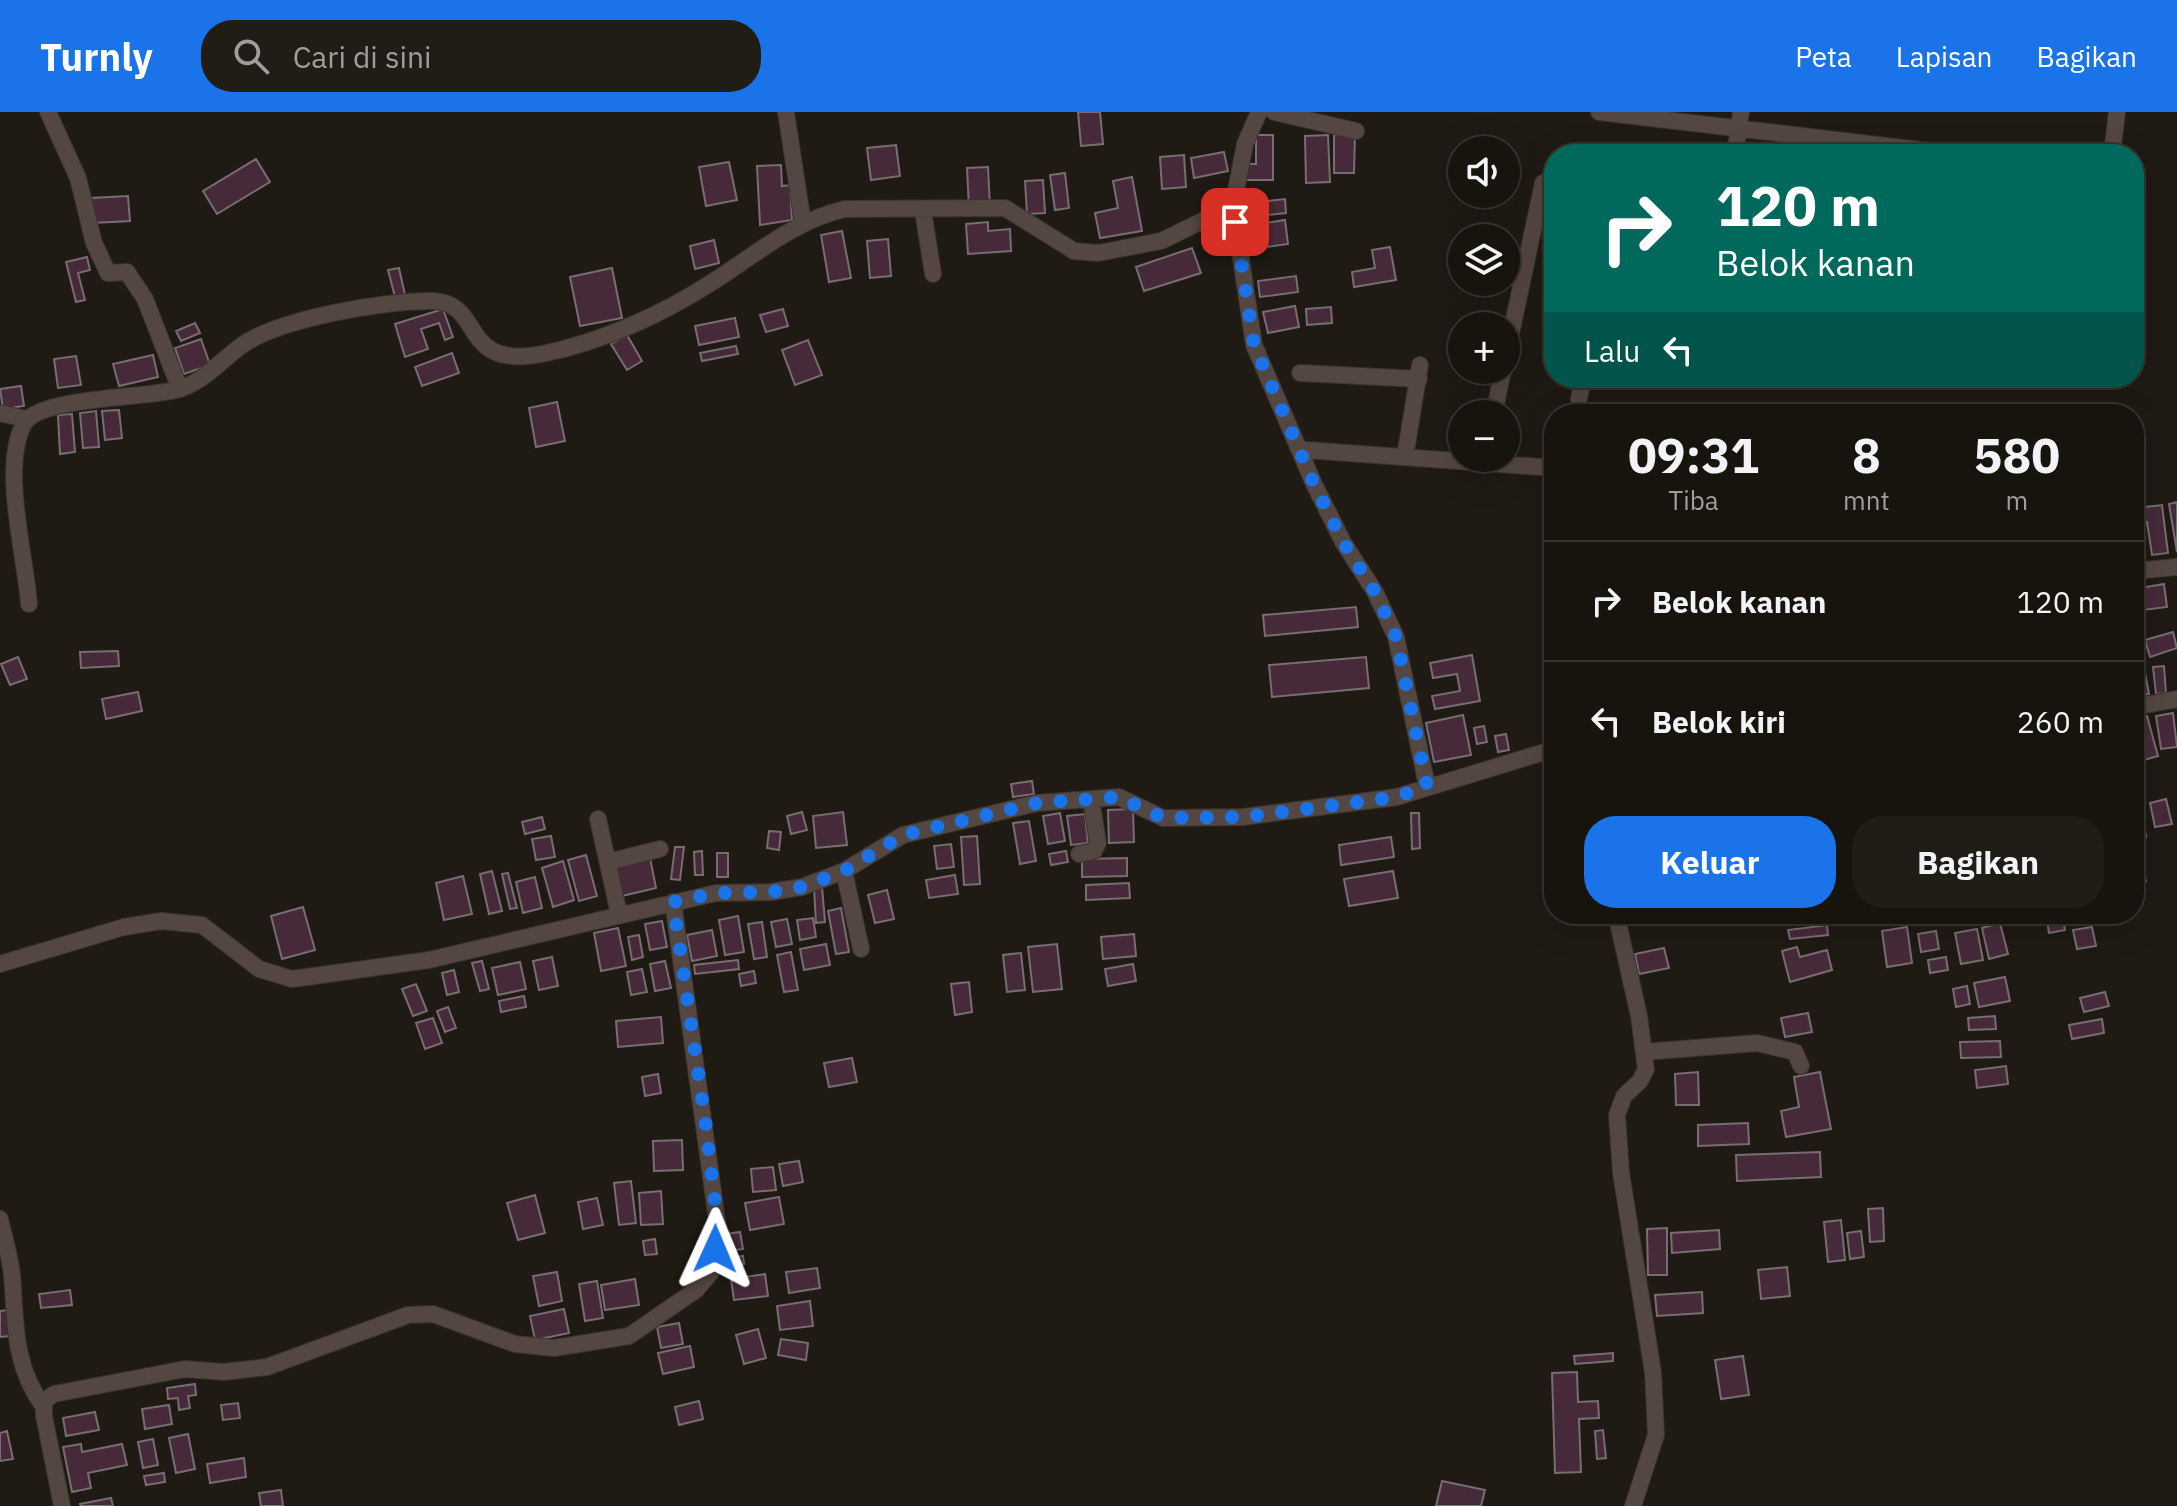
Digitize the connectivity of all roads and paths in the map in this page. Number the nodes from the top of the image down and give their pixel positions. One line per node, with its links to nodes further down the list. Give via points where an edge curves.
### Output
1 (48, 112): 20 (street, via 78,178 94,243 108,273 127,272 145,299)
2 (786, 112): 15 (street)
3 (1259, 112): 13 (street, via 1245,144)
4 (1274, 112): 8 (street)
5 (1599, 112): 7 (street)
6 (2117, 112): 11 (street)
7 (1740, 120): 9 (street); 10 (street)
8 (1356, 131)
9 (1736, 144)
10 (1824, 144)
11 (2113, 144)
12 (1544, 183): 17 (street)
13 (1233, 206): 14 (street, via 1161,241 1098,253 1074,251 1005,208); 35 (street, via 1254,345 1314,484 1396,637)
14 (923, 211): 15 (street, via 845,209); 16 (street)
15 (803, 224): 20 (street, via 653,316 541,354 501,357 481,343 451,306 400,302 275,328)
16 (933, 274)
17 (1516, 312)
18 (1300, 373): 25 (street, via 1419,372)
19 (1581, 388): 21 (street)
20 (180, 389): 23 (street, via 62,403)
21 (1579, 399)
22 (0, 413): 23 (street)
23 (26, 419): 31 (street, via 13,447 9,477)
24 (1306, 450): 25 (street)
25 (1405, 457): 26 (street)
26 (1448, 459)
27 (1520, 464): 28 (street)
28 (1544, 467)
29 (2177, 567): 30 (street)
30 (2144, 570)
31 (29, 604)
32 (2177, 699): 33 (street)
33 (2144, 705)
34 (1544, 752): 35 (street)
35 (1427, 786): 36 (street, via 1397,797 1243,817 1163,818 1119,797)
36 (1091, 799): 39 (street, via 1098,843 1094,851); 41 (street, via 1037,803 903,835)
37 (598, 819): 40 (street)
38 (660, 849): 40 (street)
39 (1079, 854)
40 (608, 862): 43 (street)
41 (844, 871): 42 (street, via 786,889 716,893); 45 (street)
42 (673, 902): 43 (street); 50 (street, via 718,1228 712,1271 673,1309 629,1336 554,1348 515,1344 433,1314 408,1315 267,1367 156,1373 54,1394)
43 (619, 914): 46 (street, via 429,960 292,979 259,969 202,925 161,921)
44 (1618, 924): 47 (street)
45 (861, 949)
46 (0, 964)
47 (1644, 1052): 48 (street, via 1757,1043 1795,1052); 52 (street, via 1646,1069 1624,1096 1617,1115 1621,1173 1653,1372 1656,1435)
48 (1801, 1066)
49 (0, 1219): 50 (street, via 26,1383)
50 (43, 1406): 51 (street)
51 (62, 1506)
52 (1633, 1506)

